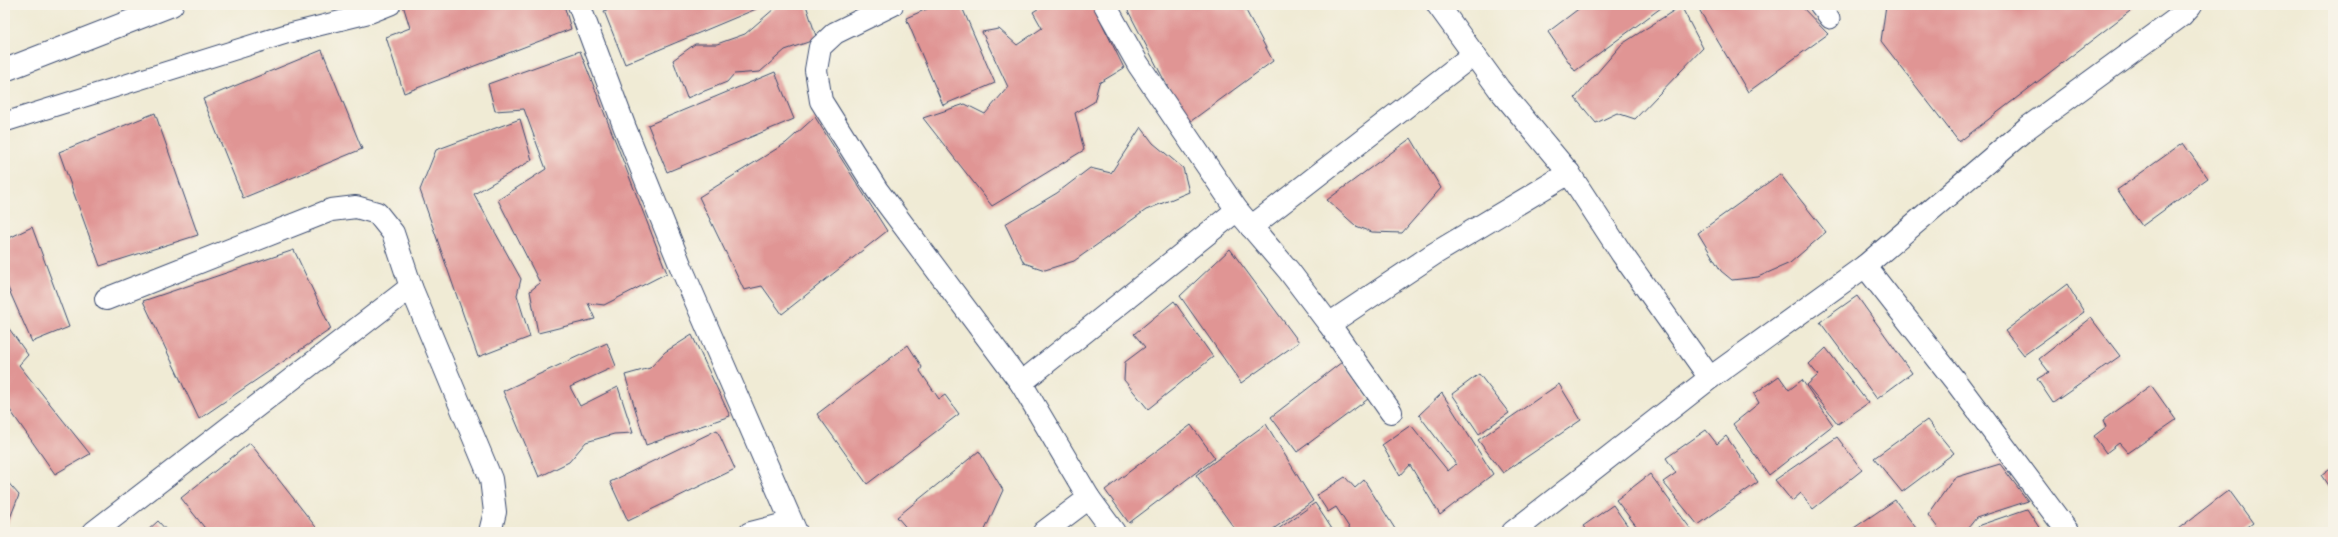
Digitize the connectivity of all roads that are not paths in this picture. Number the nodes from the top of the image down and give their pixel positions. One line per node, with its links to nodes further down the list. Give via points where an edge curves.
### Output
1 (172, 5): 9 (street)
2 (391, 5): 10 (lane, via 371,13 286,34)
3 (579, 5): 22 (street, via 681,267)
4 (892, 5): 19 (street, via 834,33 820,47 816,70 821,101 877,190)
5 (1105, 5): 12 (street, via 1138,64)
6 (1438, 5): 8 (street)
7 (2192, 5): 14 (street, via 2027,128)
8 (1474, 54): 11 (street); 13 (street)
9 (5, 70)
10 (5, 122)
11 (1569, 173): 17 (street, via 1434,254); 18 (street, via 1622,254)
12 (1237, 210): 13 (street); 19 (street)
13 (1251, 227): 17 (street, via 1289,271)
14 (1865, 266): 18 (street); 29 (street)
15 (411, 287): 16 (street, via 393,233 377,213 356,207 331,210); 23 (street); 24 (street, via 491,479 494,512)
16 (106, 300)
17 (1329, 324): 20 (street)
18 (1710, 378): 28 (street)
19 (1021, 383): 21 (street)
20 (1391, 412)
21 (1089, 498): 26 (street); 27 (street)
22 (794, 526): 25 (lane)
23 (94, 532)
24 (490, 532)
25 (749, 532)
26 (1044, 532)
27 (1114, 532)
28 (1513, 532)
29 (2068, 532)

